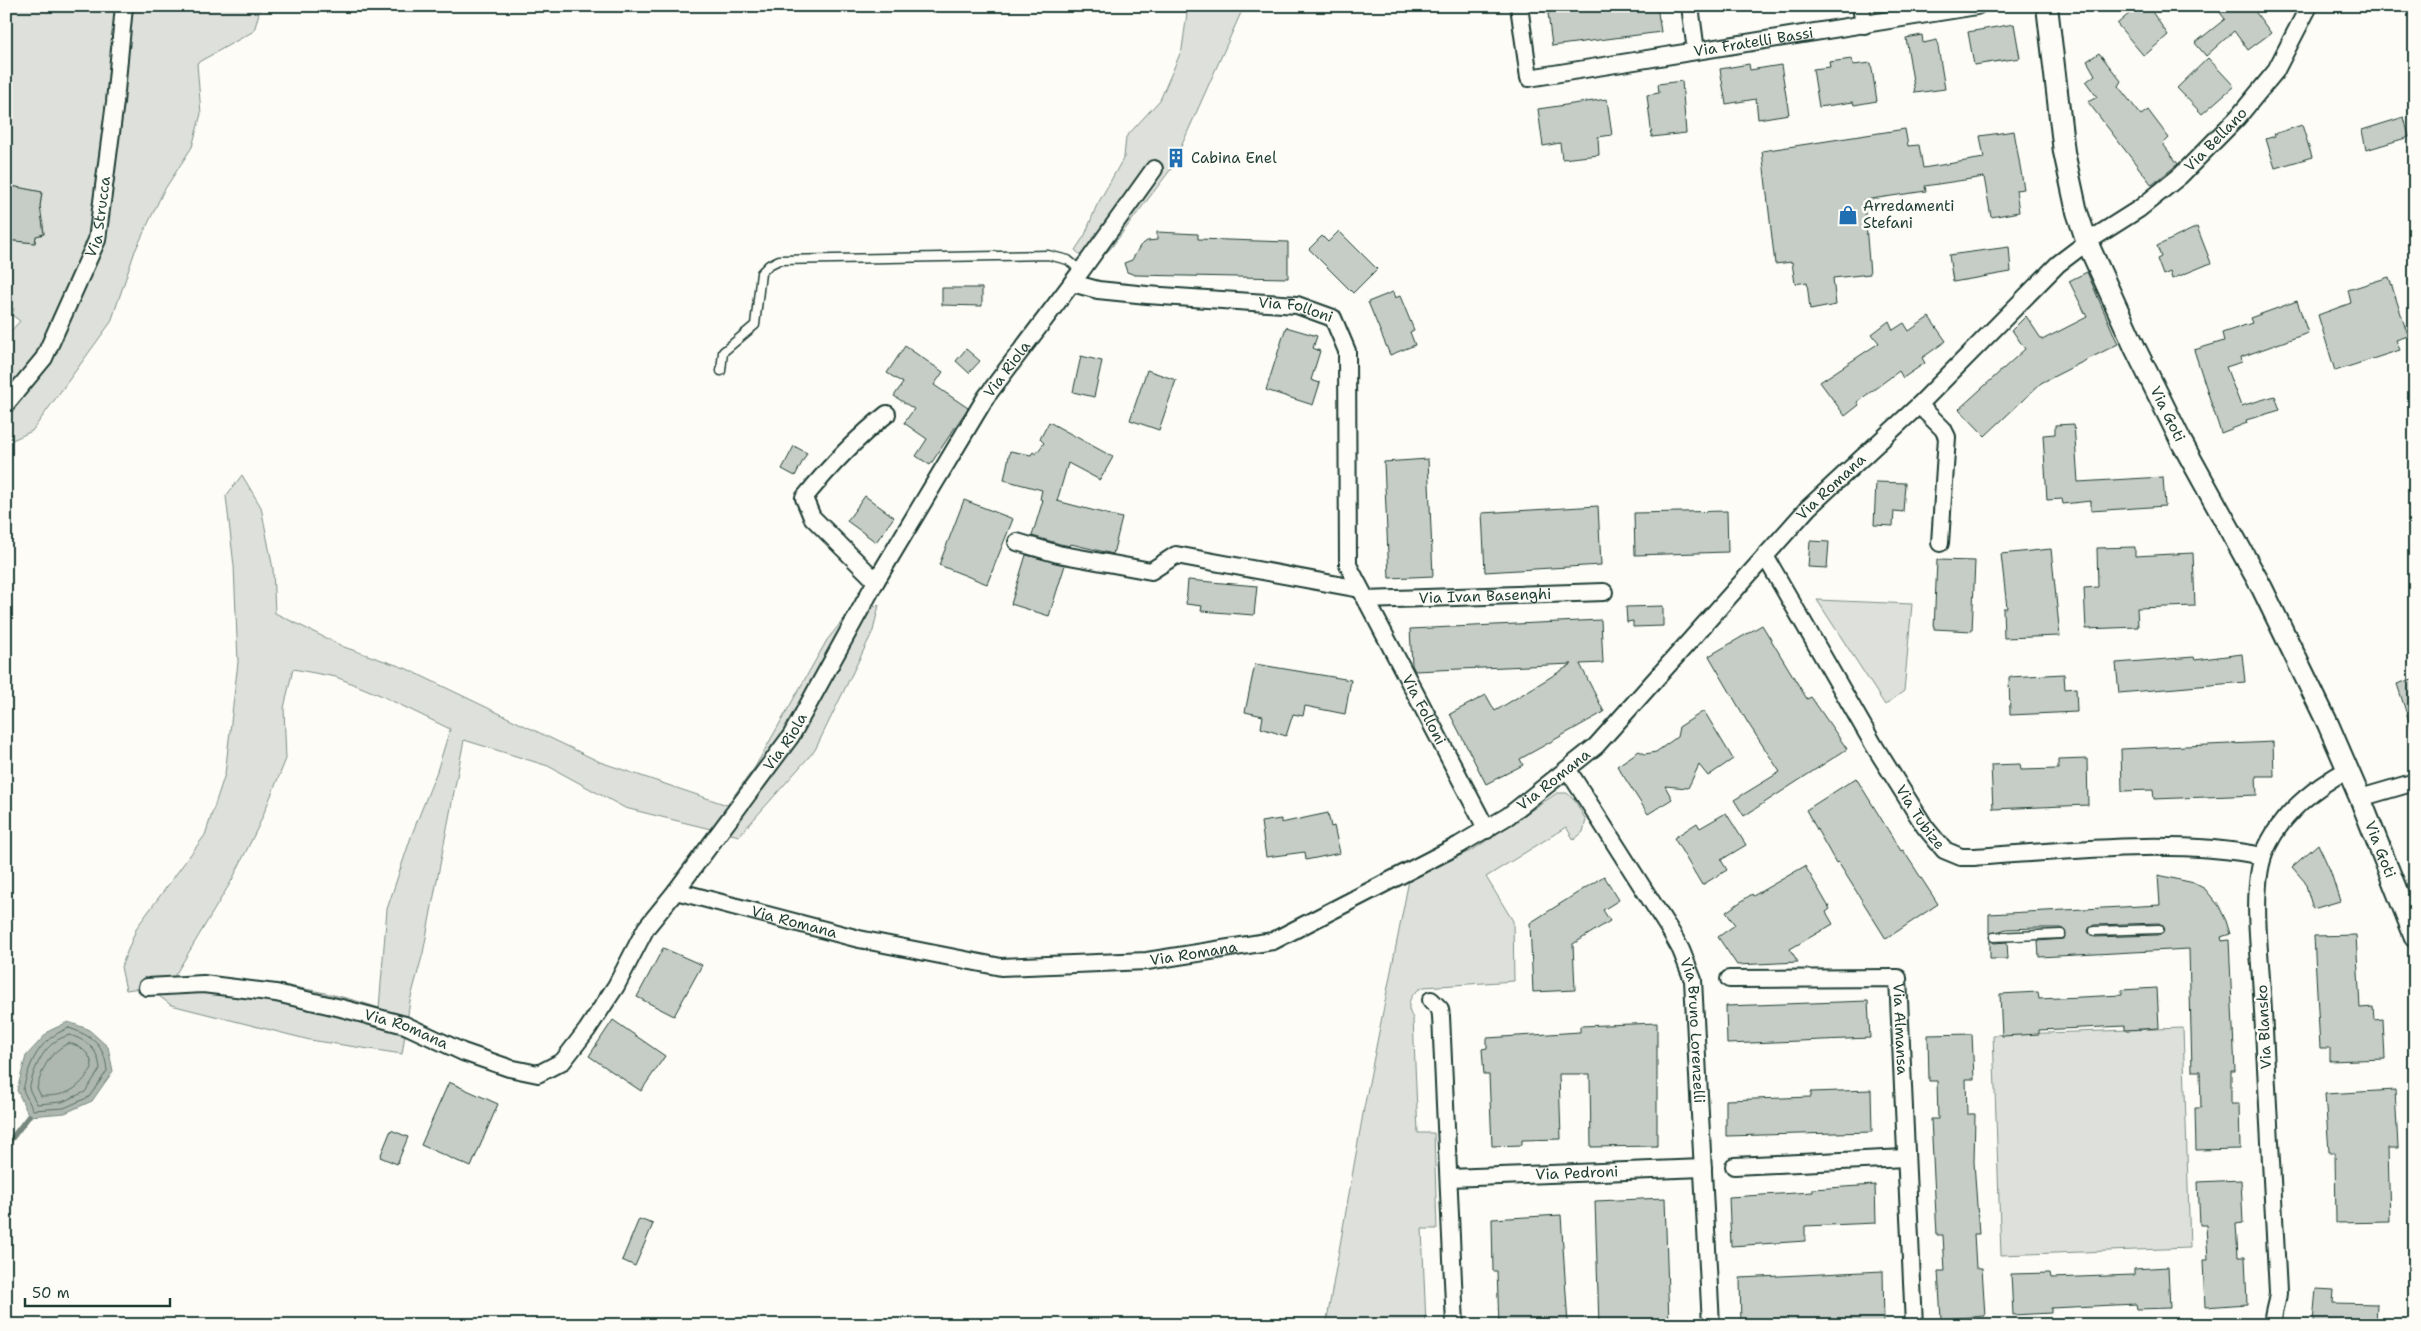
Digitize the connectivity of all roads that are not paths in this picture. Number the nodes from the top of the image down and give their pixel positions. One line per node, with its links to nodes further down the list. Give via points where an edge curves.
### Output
1 (124, 6): 14 (street, Via Strucca, via 97,240 44,358)
2 (1519, 6): 9 (street, Via Fratelli Bassi, via 1529,78)
3 (1690, 6): 9 (street)
4 (1861, 6): 8 (street)
5 (1977, 6): 8 (street, Via Fratelli Bassi)
6 (2046, 6): 11 (street, Via Goti, via 2064,152 2076,212)
7 (2309, 6): 11 (street, Via Bellano, via 2275,72 2238,117 2163,192)
8 (1864, 26): 9 (street, Via Fratelli Bassi)
9 (1696, 51)
10 (1154, 169): 12 (street, Via Riola)
11 (2087, 242): 15 (street, Via Romana, via 2058,264); 24 (street, Via Goti, via 2182,443 2279,621)
12 (1077, 277): 13 (lane, via 1068,260 1048,255 779,260 761,273 755,326 723,352); 20 (street, Via Riola, via 986,397); 22 (street, Via Folloni, via 1098,290 1297,304 1333,318 1347,351 1348,565)
13 (721, 371)
14 (6, 404)
15 (1919, 405): 18 (street, via 1943,428 1946,437); 19 (street, Via Romana, via 1808,508)
16 (888, 414): 20 (street, via 856,438 804,498 812,517)
17 (1017, 542): 22 (street, via 1058,554 1151,570 1176,555)
18 (1940, 542)
19 (1765, 556): 23 (street, Via Romana, via 1607,735); 28 (street, Via Tubize, via 1875,747 1925,827 1944,850 1961,857 1974,857 2193,848)
20 (876, 581): 29 (street, Via Riola, via 791,736)
21 (1604, 592): 22 (street, Via Ivan Basenghi)
22 (1363, 595): 27 (street, Via Folloni)
23 (1568, 770): 27 (street, Via Romana); 41 (street, Via Bruno Lorenzelli, via 1689,967 1696,1005)
24 (2347, 770): 26 (street, Via Goti); 28 (street, Via Blansko, via 2313,791 2296,807 2276,831)
25 (2415, 782): 26 (street)
26 (2360, 798): 30 (street, Via Goti)
27 (1487, 830): 29 (street, Via Romana, via 1273,941 1147,961 1001,967 859,939)
28 (2263, 856): 43 (street, Via Blansko, via 2258,892 2259,938 2278,1302)
29 (676, 891): 37 (street, Via Romana, via 646,928 616,986 587,1030 563,1060 538,1074 463,1052 405,1025 323,1003 276,993 203,984)
30 (2408, 900): 35 (street, Via Goti)
31 (2159, 929): 32 (lane)
32 (2094, 931)
33 (2061, 934): 34 (lane)
34 (1994, 937)
35 (2415, 937)
36 (1729, 979): 39 (street, Via Almansa, via 1898,978)
37 (147, 987)
38 (1431, 1000): 42 (street, via 1440,1009 1441,1016)
39 (1906, 1158): 40 (street); 46 (street, Via Almansa)
40 (1734, 1166)
41 (1704, 1168): 42 (street, Via Pedroni); 45 (street, Via Bruno Lorenzelli)
42 (1449, 1178): 44 (street)
43 (2271, 1323)
44 (1455, 1325)
45 (1711, 1325)
46 (1914, 1325)

